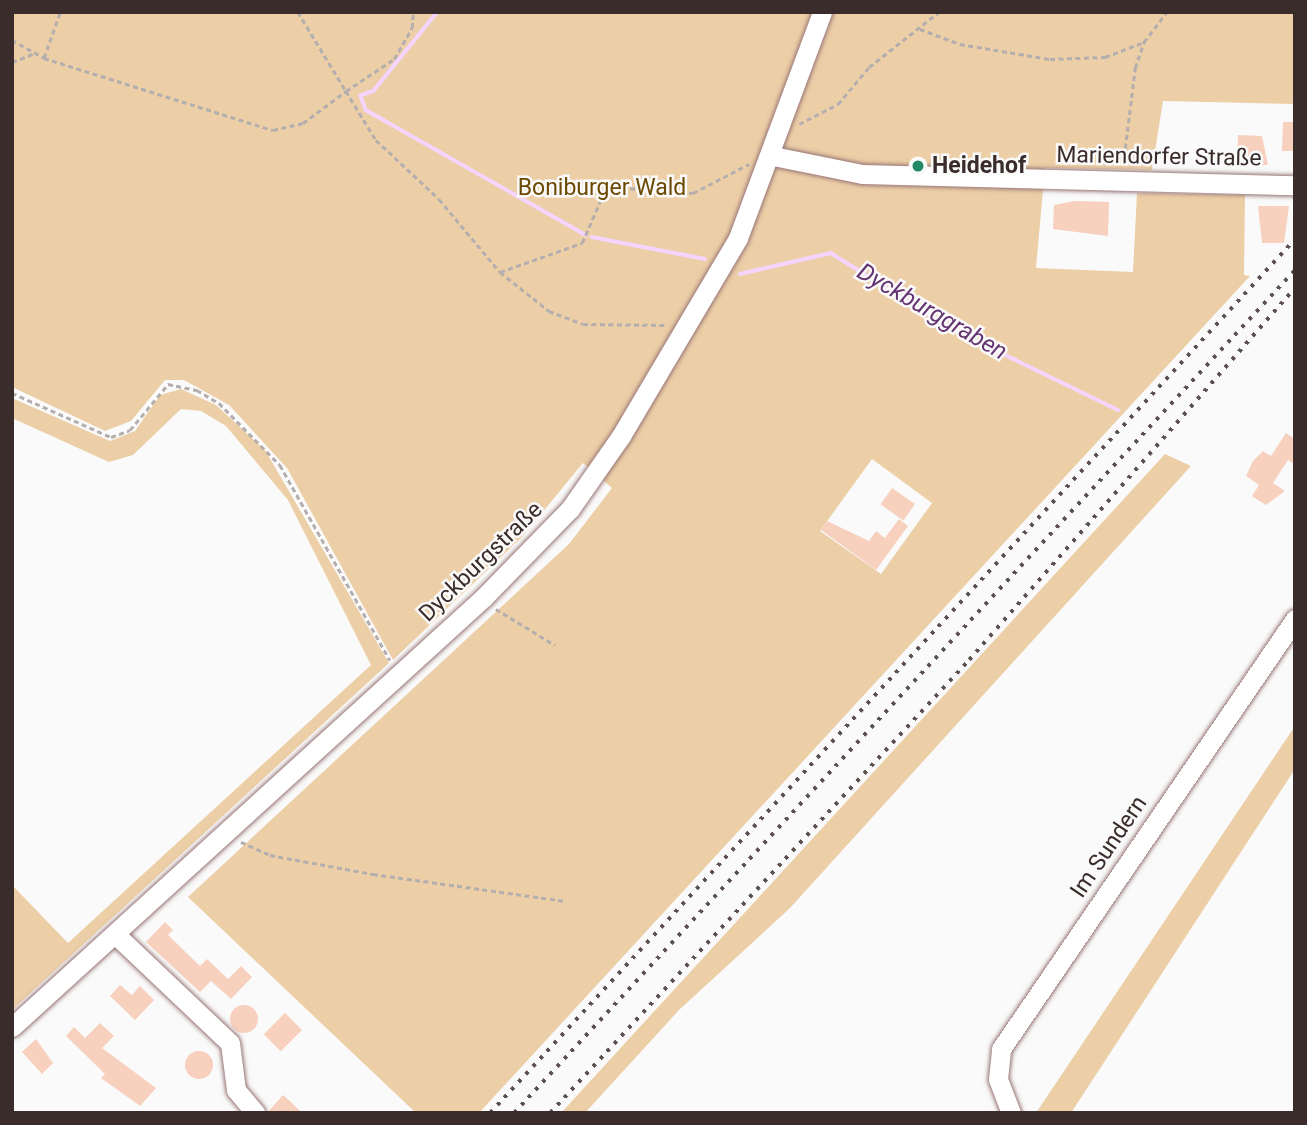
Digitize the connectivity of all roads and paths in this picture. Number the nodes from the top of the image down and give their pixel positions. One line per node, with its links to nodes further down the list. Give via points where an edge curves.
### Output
1 (60, 12): 11 (path)
2 (298, 12): 13 (path)
3 (413, 12): 13 (path, via 412,28 394,59)
4 (822, 12): 15 (street, Dyckburgstraße)
5 (939, 12): 7 (path)
6 (1167, 12): 9 (path)
7 (920, 29): 9 (path, via 960,44 1051,59 1105,57); 14 (path, via 869,67 838,104)
8 (12, 40): 10 (path)
9 (1144, 42): 16 (path, via 1125,124)
10 (35, 53): 11 (path); 12 (path)
11 (44, 58): 13 (path, via 273,130 303,123)
12 (12, 62)
13 (346, 91): 18 (path, via 376,140 439,199)
14 (798, 124)
15 (766, 161): 16 (street, Mariendorfer Straße, via 862,174); 18 (path, via 738,166 713,187 684,195 613,187 601,197 582,243); 27 (street, Dyckburgstraße, via 712,287 607,458 560,522)
16 (1122, 181): 17 (street, Mariendorfer Straße)
17 (1295, 185)
18 (500, 272): 19 (path, via 567,319)
19 (678, 325)
20 (12, 393): 24 (path, via 111,437 130,430 168,384 219,403 264,444 294,486 394,667)
21 (492, 605): 23 (path)
22 (1295, 619): 30 (street, Im Sundern, via 1001,1049 998,1079)
23 (555, 645)
24 (403, 658)
25 (237, 838): 26 (path, via 270,855)
26 (566, 901)
27 (115, 934): 28 (street, Dyckburgstraße); 29 (street, via 230,1043 236,1090)
28 (12, 1027)
29 (255, 1113)
30 (1011, 1113)

